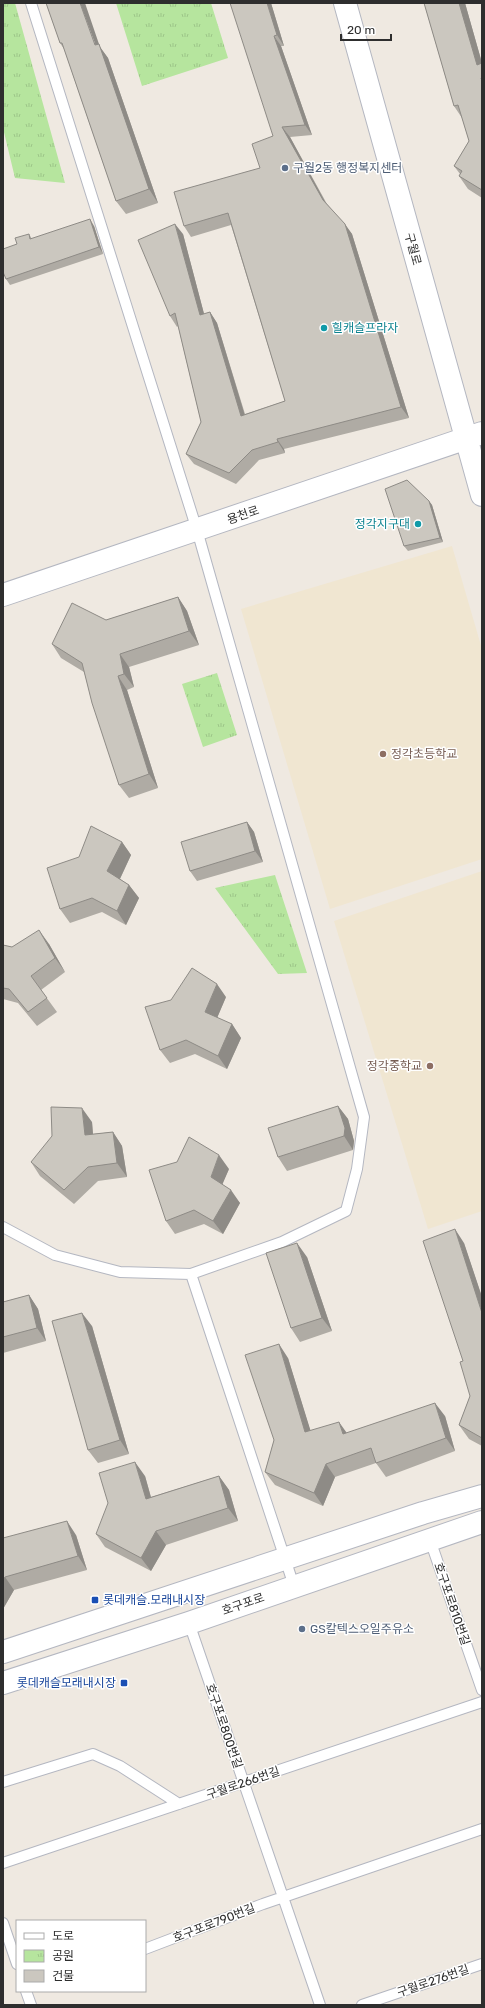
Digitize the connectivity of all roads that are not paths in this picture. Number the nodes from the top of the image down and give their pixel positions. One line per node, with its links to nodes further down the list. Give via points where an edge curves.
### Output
1 (31, 3): 5 (lane)
2 (346, 3): 3 (main road, 구월로)
3 (474, 436): 4 (main road, 구월로); 5 (main road, 용천로)
4 (482, 495)
5 (197, 530): 6 (main road, 용천로); 8 (lane, via 364,1118 357,1169 346,1211 282,1242)
6 (3, 595)
7 (3, 1227): 8 (lane, via 55,1255 120,1272)
8 (191, 1274): 12 (lane)
9 (482, 1496): 12 (main road)
10 (482, 1522): 11 (main road, 호구포로)
11 (430, 1540): 13 (main road, 호구포로); 17 (lane, 호구포로810번길)
12 (286, 1558): 13 (lane); 15 (main road)
13 (294, 1586): 14 (main road, 호구포로)
14 (189, 1623): 16 (main road, 호구포로); 20 (lane, 호구포로800번길)
15 (3, 1652)
16 (3, 1683)
17 (482, 1690)
18 (482, 1702): 20 (lane, 구월로266번길)
19 (3, 1782): 21 (lane, via 94,1754 120,1766)
20 (243, 1783): 21 (lane, 구월로266번길); 24 (lane, 호구포로800번길)
21 (179, 1804): 23 (lane, 구월로266번길)
22 (482, 1829): 24 (lane)
23 (3, 1864)
24 (283, 1897): 26 (lane, 호구포로790번길); 31 (lane, 호구포로800번길)
25 (3, 1922): 27 (lane)
26 (146, 1949)
27 (16, 1961)
28 (482, 1964): 32 (lane, 구월로276번길)
29 (29, 1992): 30 (lane)
30 (31, 2005)
31 (320, 2005)
32 (362, 2005)

